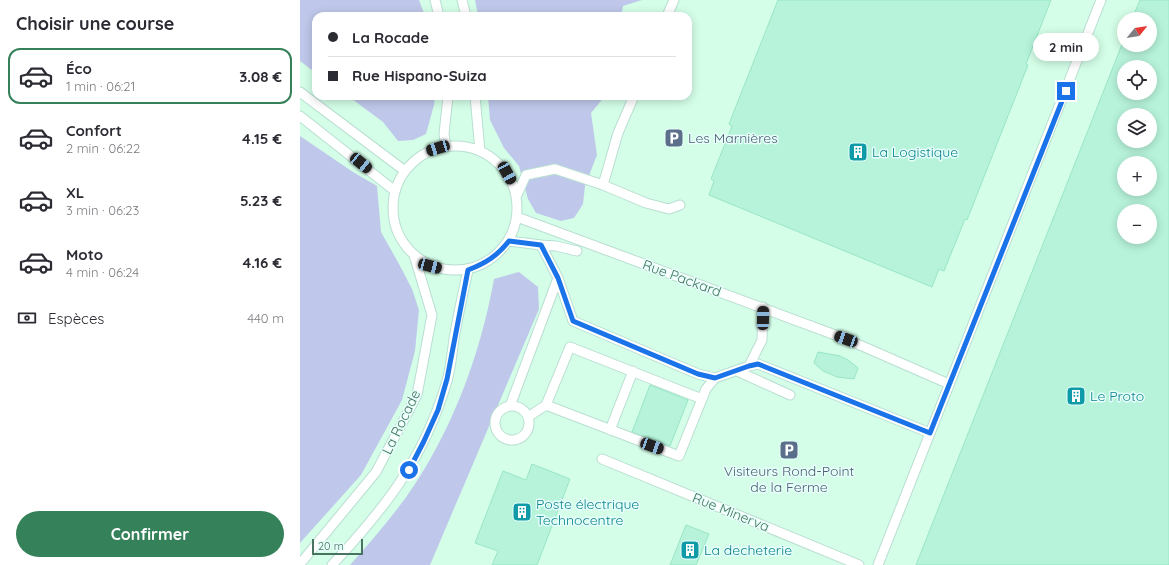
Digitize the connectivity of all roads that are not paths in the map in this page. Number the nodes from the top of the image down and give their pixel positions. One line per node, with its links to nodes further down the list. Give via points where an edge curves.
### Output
1 (435, 0): 5 (lane)
2 (462, 0): 6 (lane)
3 (674, 0): 7 (lane)
4 (1101, 0): 32 (lane)
5 (438, 12)
6 (465, 12)
7 (669, 12)
8 (300, 92): 15 (lane)
9 (448, 100): 13 (lane, via 444,134)
10 (475, 100): 14 (lane)
11 (632, 100): 16 (lane, via 618,133)
12 (300, 116): 17 (lane)
13 (446, 146): 14 (lane, via 463,146); 15 (lane, via 416,159)
14 (480, 151): 18 (lane, via 495,160 507,173)
15 (405, 171): 17 (lane)
16 (603, 185): 18 (lane, via 555,169 526,175); 19 (lane, via 646,203 669,209)
17 (395, 191): 24 (lane, via 394,219 404,244)
18 (517, 195): 20 (lane)
19 (680, 205)
20 (518, 217): 21 (lane); 27 (lane, Rue Packard)
21 (509, 241): 22 (lane); 25 (lane, via 498,255)
22 (541, 245): 23 (lane); 26 (lane)
23 (577, 251)
24 (414, 255): 25 (lane, via 430,266 449,271); 41 (lane, La Rocade, via 432,315 417,395 376,472)
25 (468, 270): 42 (lane, La Rocade, via 447,379 438,410 424,441 389,500)
26 (558, 278): 31 (lane, via 573,321 698,374); 36 (lane)
27 (763, 308): 28 (lane, via 762,340); 32 (lane, Rue Packard, via 846,339)
28 (749, 366): 30 (lane); 39 (lane, via 758,364)
29 (633, 371): 34 (lane); 35 (lane, via 570,346); 38 (lane)
30 (737, 371): 31 (lane); 33 (lane)
31 (715, 378): 34 (lane)
32 (949, 384): 39 (lane)
33 (790, 395)
34 (702, 399): 38 (lane, via 679,456)
35 (546, 405): 37 (lane); 38 (lane)
36 (510, 406): 37 (lane, via 523,410); 37 (lane, via 499,412 496,417 496,428 503,437 515,440 523,436 528,426)
37 (528, 417)
38 (610, 430)
39 (930, 433): 44 (lane)
40 (602, 459): 43 (lane, Rue Minerva)
41 (300, 564)
42 (332, 565)
43 (859, 565)
44 (878, 565)

